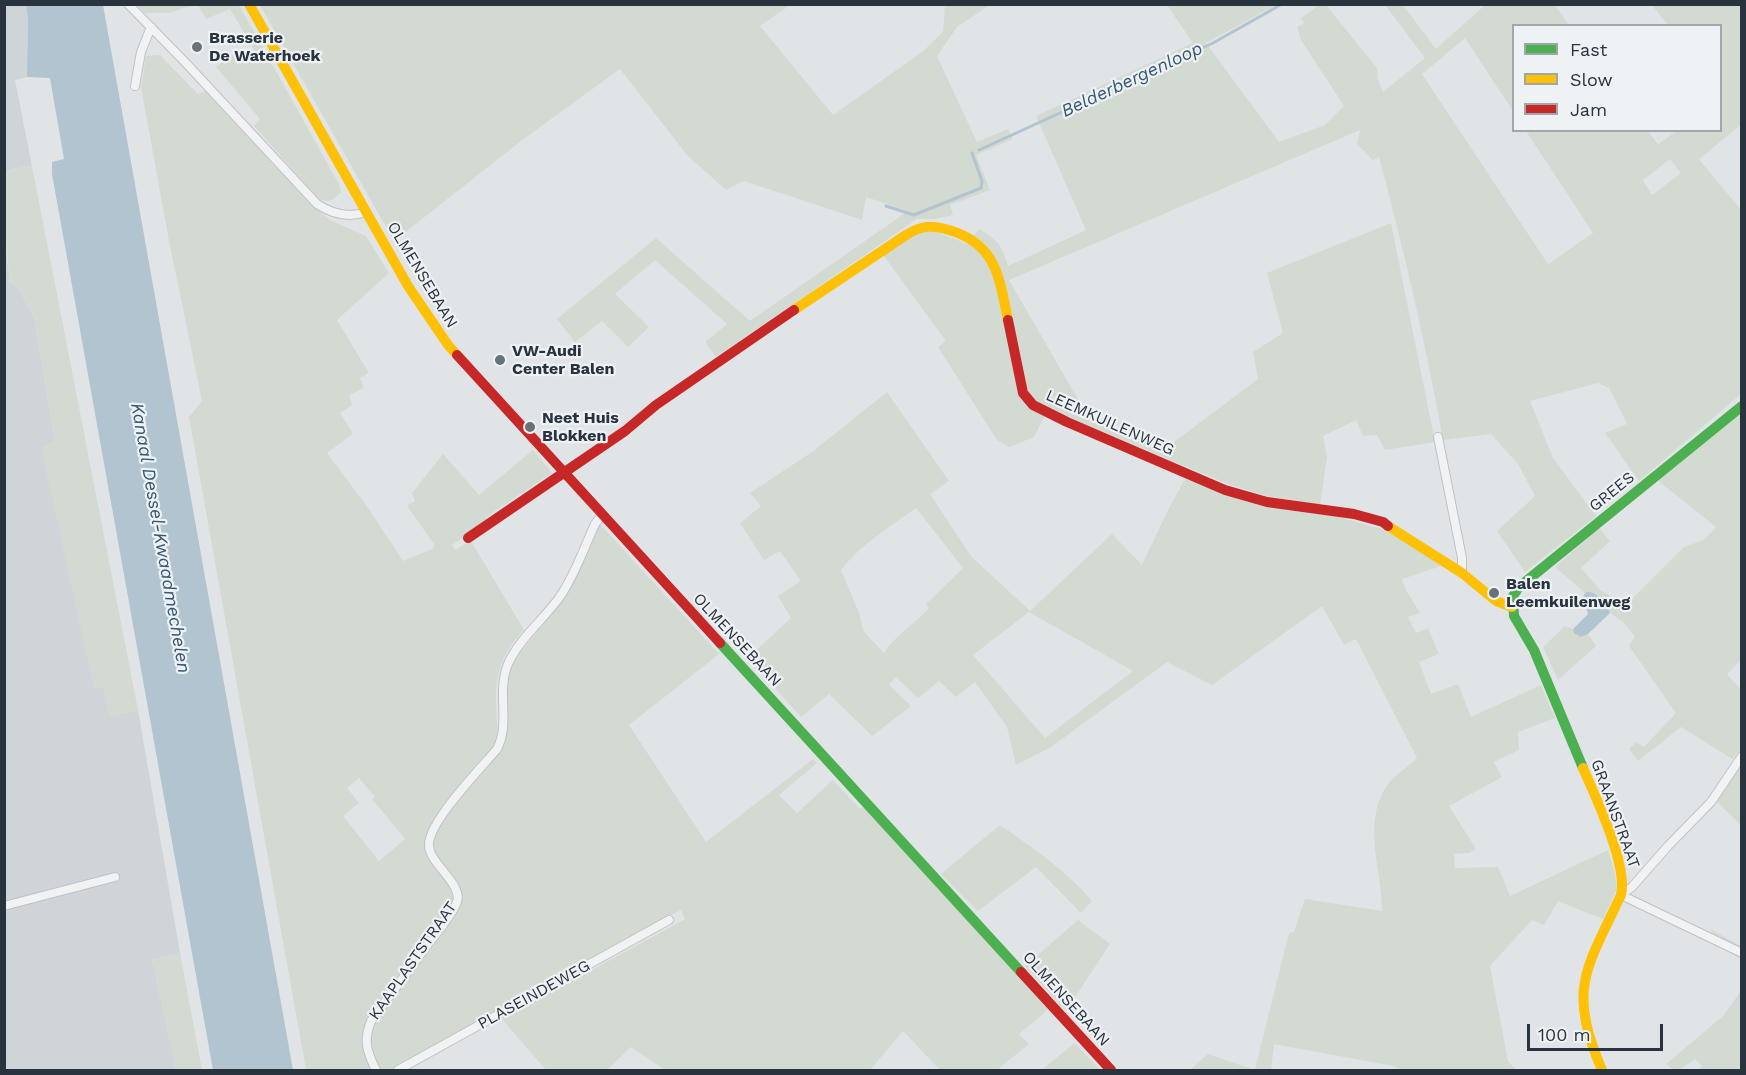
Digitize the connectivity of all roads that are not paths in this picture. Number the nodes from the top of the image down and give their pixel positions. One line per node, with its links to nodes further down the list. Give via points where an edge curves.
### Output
1 (128, 4): 3 (street, OLMENSEBAAN)
2 (249, 4): 5 (street, OLMENSEBAAN)
3 (151, 27): 4 (street, via 141,52); 5 (street, OLMENSEBAAN, via 316,204 342,215)
4 (135, 86)
5 (366, 212): 8 (street, OLMENSEBAAN, via 447,345)
6 (1742, 406): 12 (street, GREES, via 1518,587)
7 (1438, 437): 11 (street)
8 (563, 472): 9 (street, OLMENSEBAAN); 10 (street, LEEMKUILENWEG); 11 (street, LEEMKUILENWEG, via 722,358 906,234 922,226 934,226 975,240 986,249 999,276 1023,393 1033,405 1225,490 1267,502 1383,522)
9 (602, 515): 19 (street, KAAPLASTSTRAAT, via 560,597 509,662 502,683 502,740 433,830 431,854 456,891 457,902 370,1021 365,1035); 21 (street, OLMENSEBAAN)
10 (468, 538)
11 (1462, 573): 12 (street, LEEMKUILENWEG, via 1496,601)
12 (1512, 607): 15 (street, GRAANSTRAAT, via 1599,806 1620,867)
13 (1742, 756): 15 (street, via 1711,802)
14 (115, 877): 16 (street)
15 (1621, 895): 18 (street); 22 (street, GRAANSTRAAT, via 1582,986 1584,1018)
16 (4, 906)
17 (669, 920): 20 (street, PLASEINDEWEG)
18 (1742, 953)
19 (376, 1071)
20 (398, 1071)
21 (1111, 1071)
22 (1602, 1071)

